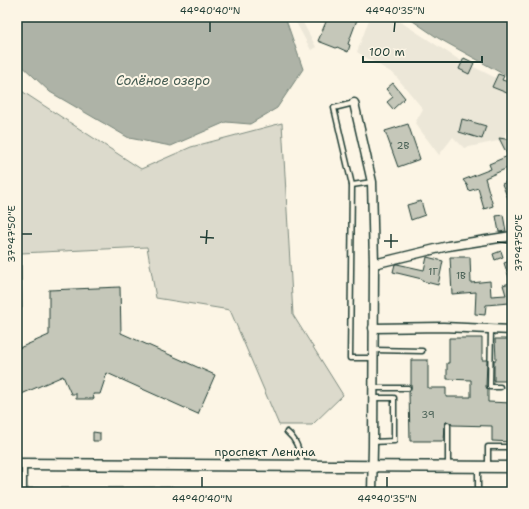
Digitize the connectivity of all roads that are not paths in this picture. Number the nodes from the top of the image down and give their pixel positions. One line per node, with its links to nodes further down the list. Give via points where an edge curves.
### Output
1 (354, 103): 2 (street); 3 (lane, via 334,108)
2 (372, 182): 3 (lane); 5 (street)
3 (352, 185): 10 (lane, via 350,358)
4 (512, 236): 5 (street, via 448,246)
5 (374, 264): 6 (street)
6 (373, 328): 7 (street); 10 (street)
7 (491, 329): 8 (street); 11 (lane, via 490,387)
8 (512, 330)
9 (422, 351): 10 (lane)
10 (373, 354): 12 (street)
11 (500, 387)
12 (373, 388): 13 (lane); 14 (street)
13 (408, 388)
14 (373, 398): 17 (street); 17 (lane, via 394,398 394,441)
15 (448, 425): 22 (lane)
16 (287, 432): 20 (lane, via 296,442)
17 (373, 442): 21 (street)
18 (512, 447): 23 (lane, via 488,447)
19 (20, 464): 20 (street, проспект Ленина); 25 (lane)
20 (303, 466): 21 (street, проспект Ленина)
21 (372, 466): 22 (street, проспект Ленина); 26 (street)
22 (448, 467): 23 (street, проспект Ленина)
23 (483, 467): 24 (street, проспект Ленина); 27 (lane)
24 (512, 467)
25 (24, 492)
26 (372, 492)
27 (478, 492)

